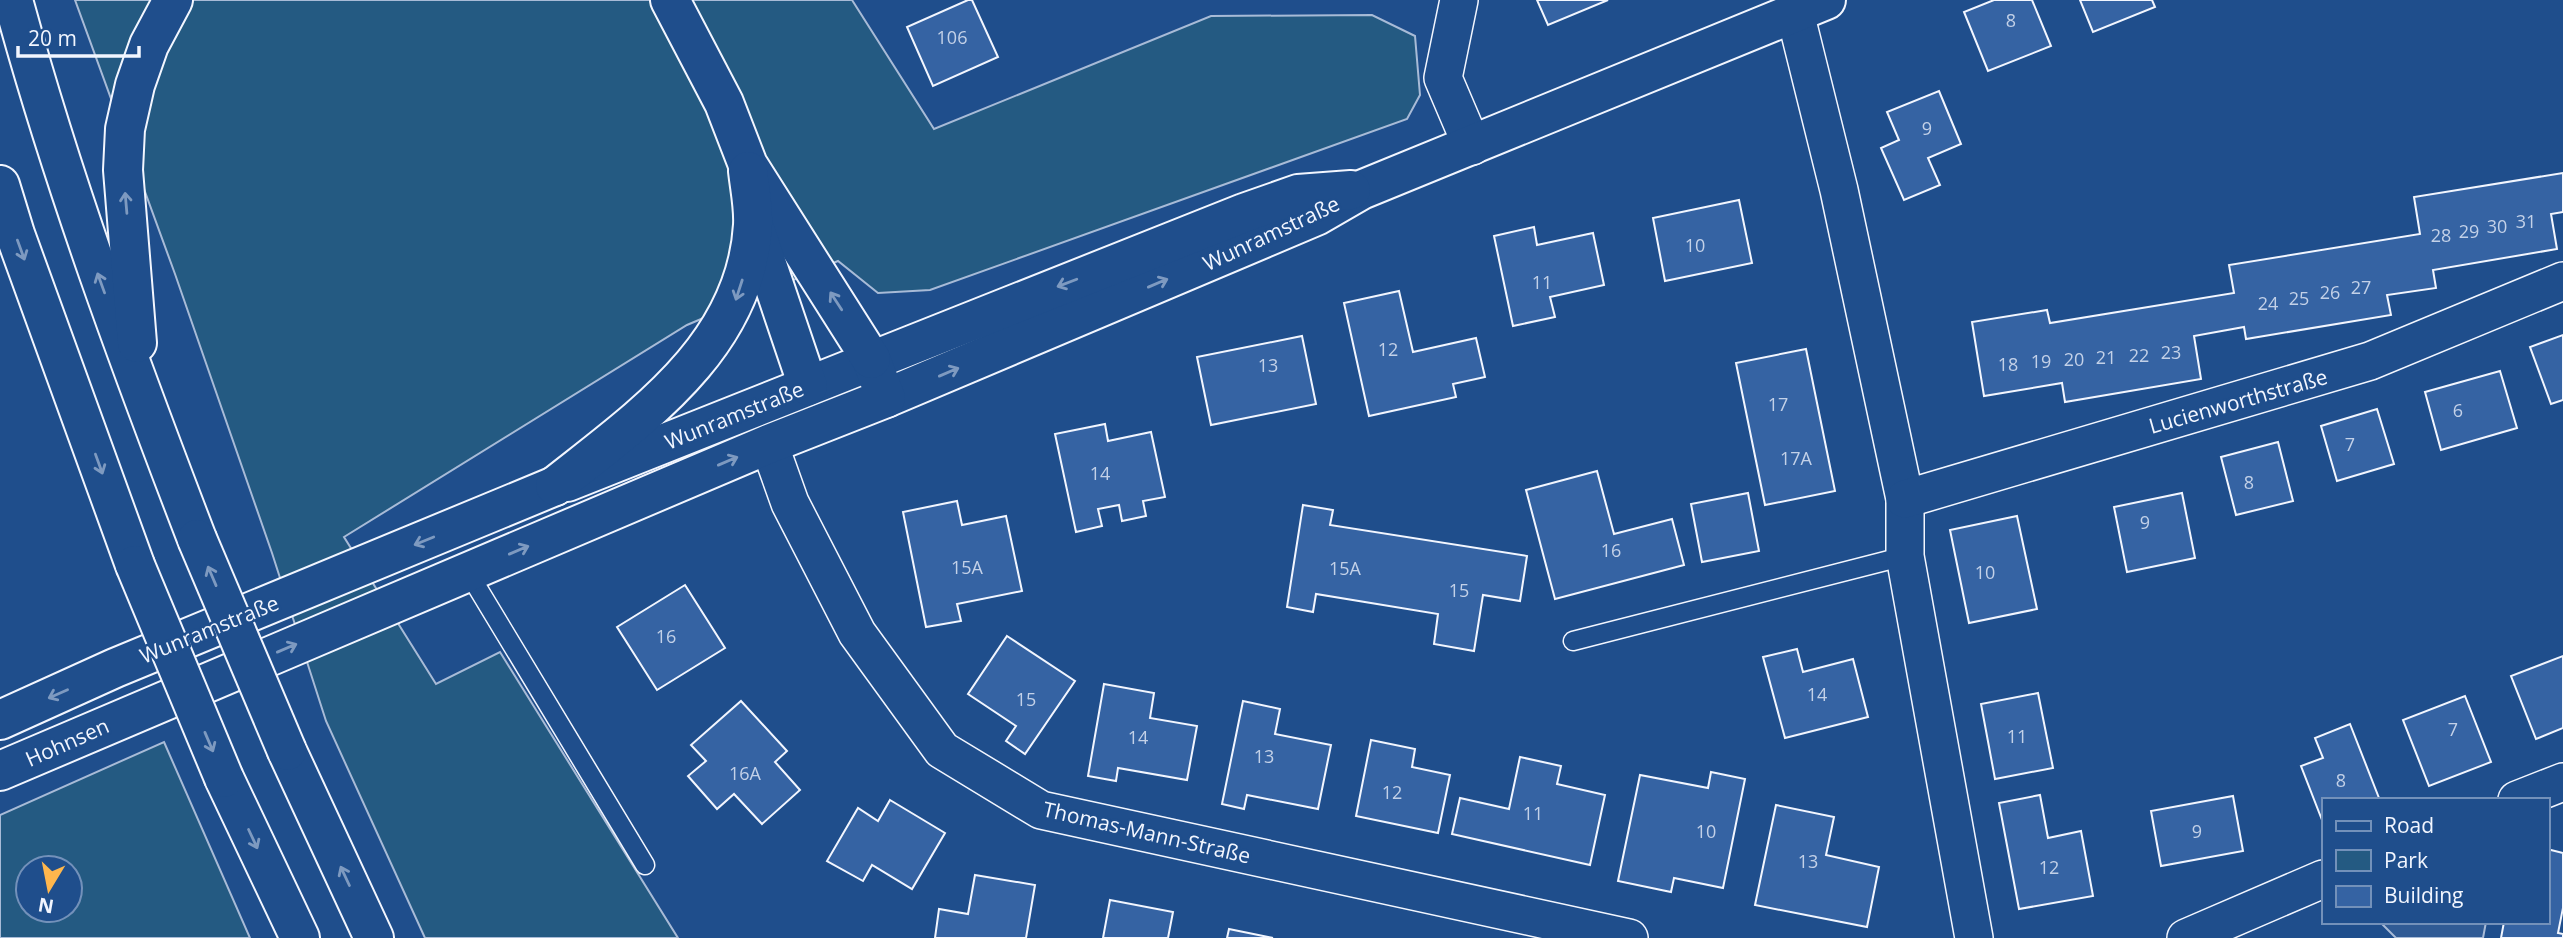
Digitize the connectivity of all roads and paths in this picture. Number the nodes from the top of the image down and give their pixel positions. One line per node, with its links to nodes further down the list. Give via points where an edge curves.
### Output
1 (13, 0): 14 (main road, one-way to 1, via 76,212)
2 (173, 0): 14 (main road, one-way to 2, via 123,170 125,129 149,45)
3 (670, 0): 7 (main road, via 724,103)
4 (1459, 0): 6 (street, via 1443,78)
5 (1811, 6): 6 (main road, Wunramstraße); 19 (street, via 1839,190)
6 (1472, 146): 9 (main road, Wunramstraße)
7 (748, 165): 10 (main road); 12 (main road, one-way to 7)
8 (0, 186): 30 (main road, one-way to 30, bridge, via 135,565 224,778)
9 (1361, 190): 12 (main road, Wunramstraße, one-way to 12, via 1298,194); 15 (main road, Wunramstraße, one-way to 9, via 1316,216)
10 (753, 224): 13 (main road); 18 (main road, one-way to 18, via 737,299 711,343 638,420)
11 (2563, 281): 19 (street, Lucienworthstraße, via 2370,361)
12 (871, 359): 13 (main road, Wunramstraße); 15 (main road)
13 (808, 386): 16 (main road); 18 (main road, Wunramstraße)
14 (141, 394): 31 (main road, one-way to 14, bridge, via 287,751)
15 (886, 398): 16 (main road, Wunramstraße)
16 (825, 421): 17 (main road, Wunramstraße)
17 (769, 444): 21 (main road, Wunramstraße, one-way to 17); 32 (street, Thomas-Mann-Straße, via 790,503 857,632 942,750 1041,810)
18 (555, 486): 24 (main road, Wunramstraße, one-way to 24)
19 (1905, 499): 20 (street)
20 (1905, 556): 22 (lane); 33 (street)
21 (468, 572): 23 (main road, Wunramstraße, one-way to 21); 28 (lane)
22 (1573, 641)
23 (133, 713): 25 (main road, Hohnsen)
24 (0, 720)
25 (0, 771)
26 (2563, 782): 27 (street)
27 (2523, 798)
28 (645, 865)
29 (2322, 879): 34 (street)
30 (300, 938)
31 (374, 938)
32 (1629, 938)
33 (1974, 938)
34 (2186, 938)

